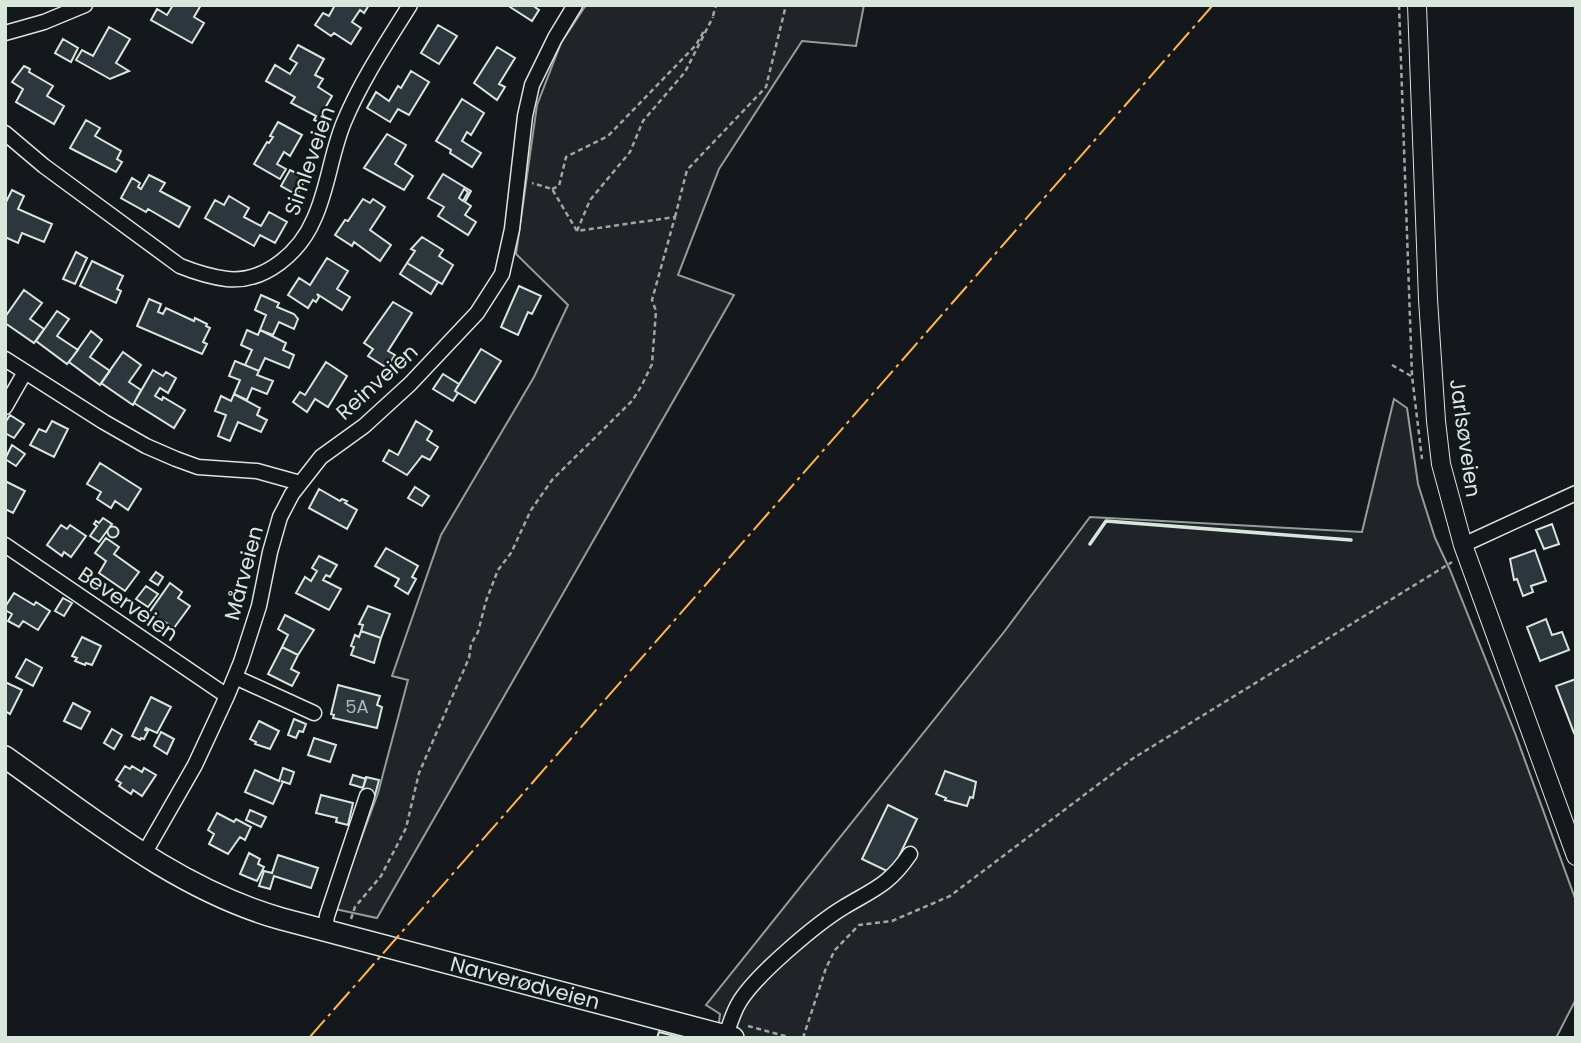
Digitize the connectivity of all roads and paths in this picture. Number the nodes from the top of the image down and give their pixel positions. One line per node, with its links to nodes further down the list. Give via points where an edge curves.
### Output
1 (85, 5): 8 (street)
2 (410, 5): 9 (street, Simleveien, via 344,122 315,218 304,238 275,268 244,278 229,279 180,266)
3 (575, 5): 10 (street, Reinveien, via 532,85)
4 (716, 5): 7 (path)
5 (786, 5): 12 (path, via 766,87 687,170)
6 (1417, 5): 22 (street, Jarlsøveien, via 1436,421 1446,485)
7 (713, 17): 11 (path, via 696,45 608,136 566,157 559,186); 13 (path, via 685,72 643,121 630,152 590,200)
8 (5, 33)
9 (5, 133)
10 (517, 177): 11 (path); 19 (street, Reinveien, via 508,251 489,297 410,384 321,457)
11 (552, 189): 13 (path)
12 (675, 217): 13 (path); 32 (path, via 652,300 656,311 652,364 642,386 552,480 531,510 498,570 469,658 419,773 406,828 381,876)
13 (577, 231)
14 (5, 359): 16 (street)
15 (1392, 365): 17 (path)
16 (25, 372): 18 (street); 19 (street, via 104,422 176,459 198,467 257,471)
17 (1412, 377)
18 (5, 407)
19 (300, 482): 24 (street, Mårveien, via 280,517)
20 (1576, 493): 22 (street)
21 (5, 545): 25 (street, Beverveien)
22 (1463, 545): 31 (street, Jarlsøveien)
23 (1452, 562): 34 (path, via 1132,759 950,896 892,920 859,925 835,950 826,968)
24 (235, 677): 25 (street, Mårveien); 26 (street)
25 (227, 696): 29 (street, Mårveien, via 195,765)
26 (314, 713)
27 (5, 757): 29 (main road, Narverødveien)
28 (367, 796): 32 (street, via 327,916)
29 (144, 854): 32 (main road, Narverødveien, via 213,895)
30 (910, 854): 33 (street, Narverødveien, via 881,887 821,922 755,983 732,1015)
31 (1576, 856)
32 (335, 933): 33 (main road, Narverødveien)
33 (729, 1037)
34 (803, 1038)

